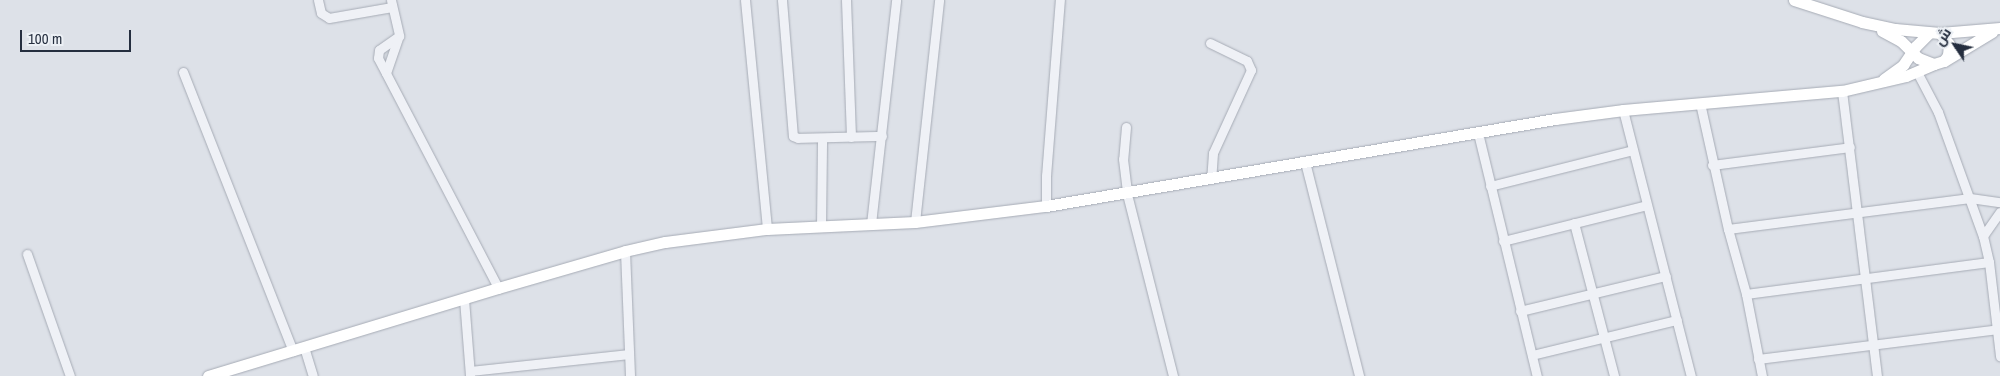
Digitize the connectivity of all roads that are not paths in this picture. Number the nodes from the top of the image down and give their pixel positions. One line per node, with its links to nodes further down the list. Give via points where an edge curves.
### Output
1 (318, 0): 9 (street, via 322,13 329,18)
2 (745, 0): 45 (street)
3 (782, 0): 27 (street, via 793,136)
4 (846, 0): 26 (street)
5 (896, 0): 25 (street)
6 (939, 0): 41 (street)
7 (1060, 0): 38 (street)
8 (1794, 0): 10 (main road)
9 (392, 4): 12 (street)
10 (1862, 22): 11 (main road, via 1895,30); 14 (main road, via 1896,38)
11 (1934, 33): 14 (main road); 15 (main road, via 1949,44 1949,51); 15 (main road, via 2000,28)
12 (398, 39): 18 (street); 18 (street, via 378,52)
13 (1210, 43): 32 (street, via 1247,61 1251,70 1213,153)
14 (1911, 52): 15 (main road, via 1922,60); 19 (main road, via 1897,70)
15 (1939, 62): 17 (main road)
16 (183, 72): 63 (street)
17 (1918, 72): 19 (main road); 35 (street, via 1938,112)
18 (386, 73): 54 (street)
19 (1878, 82): 20 (main road)
20 (1842, 91): 21 (main road); 28 (street)
21 (1700, 103): 22 (main road); 31 (street)
22 (1623, 110): 24 (main road); 29 (street)
23 (1126, 127): 34 (street, via 1123,159)
24 (1478, 133): 30 (main road); 33 (street)
25 (882, 136): 26 (street); 43 (street)
26 (851, 137): 27 (street)
27 (822, 138): 44 (street)
28 (1850, 147): 31 (street); 39 (street)
29 (1633, 150): 33 (street); 37 (street)
30 (1305, 162): 32 (main road); 74 (street)
31 (1712, 165): 46 (street)
32 (1211, 179): 34 (main road)
33 (1490, 186): 48 (street)
34 (1127, 194): 38 (main road); 73 (street)
35 (1970, 198): 36 (street); 39 (street); 47 (street)
36 (1998, 200)
37 (1648, 205): 42 (street); 52 (street)
38 (1046, 206): 41 (main road)
39 (1857, 212): 46 (street); 53 (street)
40 (2000, 212): 47 (street)
41 (915, 222): 43 (main road)
42 (1574, 223): 48 (street); 55 (street)
43 (871, 224): 44 (main road)
44 (821, 226): 45 (main road)
45 (767, 229): 49 (main road, via 683,239)
46 (1728, 229): 56 (street)
47 (1983, 236): 51 (street)
48 (1503, 241): 58 (street)
49 (625, 251): 54 (main road); 64 (street)
50 (27, 254): 69 (street)
51 (1989, 262): 53 (street); 60 (street)
52 (1666, 276): 55 (street); 59 (street)
53 (1866, 278): 56 (street); 62 (street)
54 (498, 288): 57 (main road)
55 (1592, 294): 58 (street); 61 (street)
56 (1746, 294): 67 (street)
57 (464, 299): 63 (main road); 68 (street)
58 (1520, 311): 65 (street)
59 (1677, 320): 61 (street); 77 (street)
60 (1998, 329): 62 (street); 66 (street)
61 (1603, 338): 65 (street); 76 (street)
62 (1873, 344): 67 (street); 79 (street)
63 (298, 349): 70 (main road); 71 (street)
64 (629, 354): 68 (street); 72 (street)
65 (1532, 355): 75 (street)
66 (2000, 356)
67 (1758, 360): 78 (street)
68 (470, 374)
69 (70, 376)
70 (209, 376)
71 (313, 376)
72 (630, 376)
73 (1173, 376)
74 (1359, 376)
75 (1537, 376)
76 (1614, 376)
77 (1691, 376)
78 (1762, 376)
79 (1877, 376)

